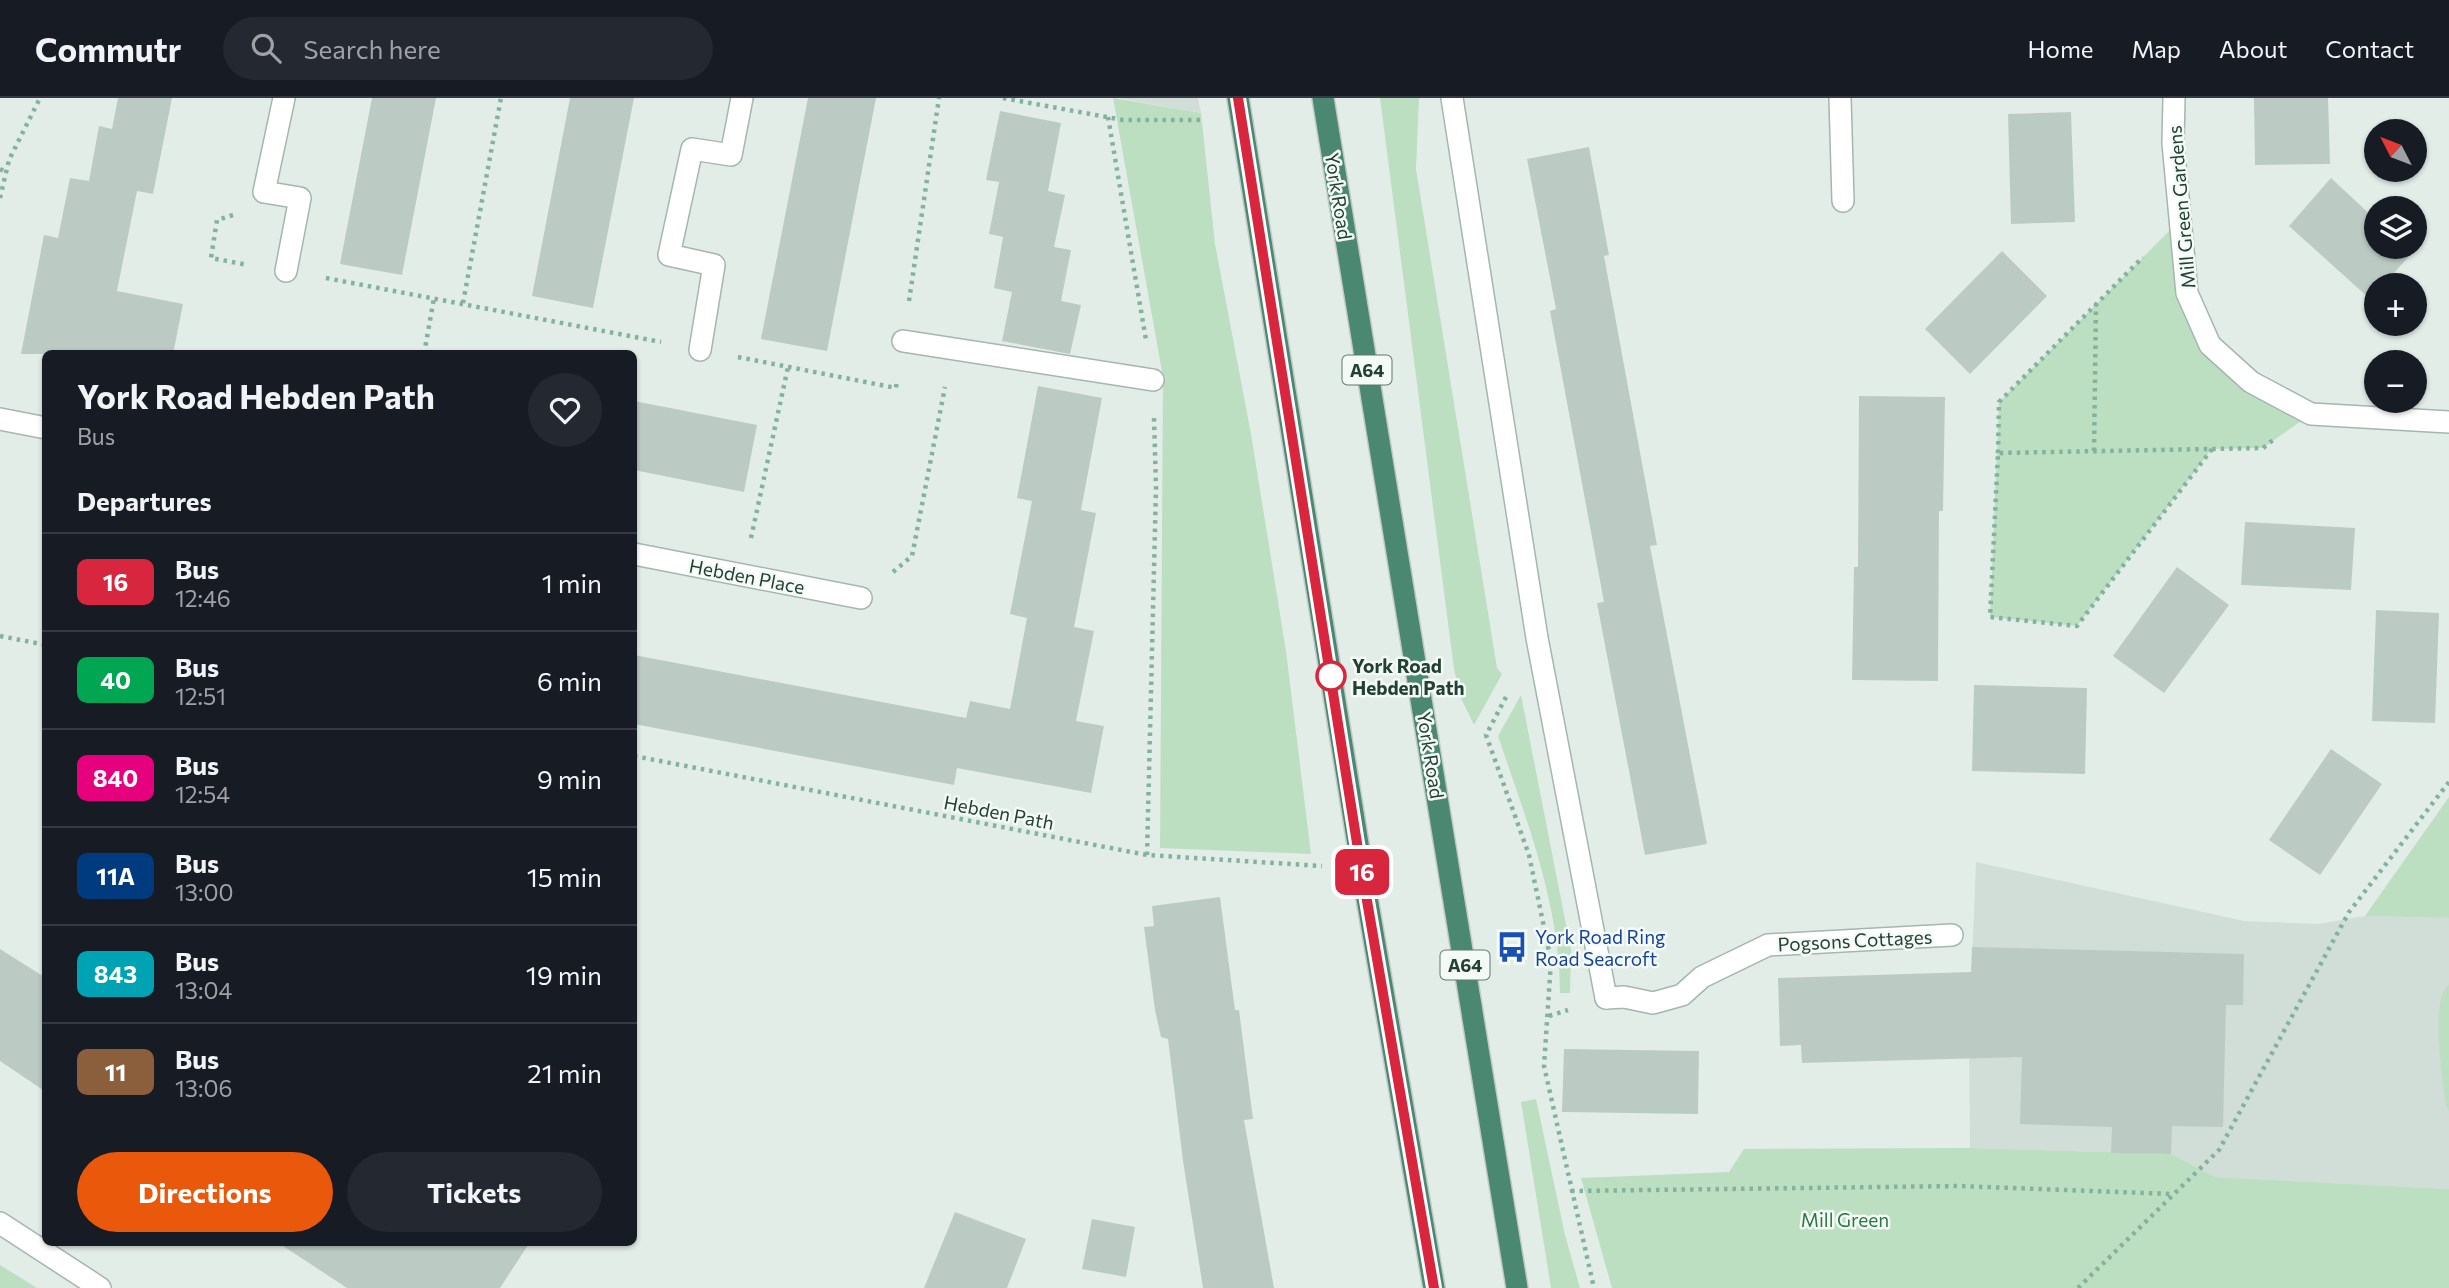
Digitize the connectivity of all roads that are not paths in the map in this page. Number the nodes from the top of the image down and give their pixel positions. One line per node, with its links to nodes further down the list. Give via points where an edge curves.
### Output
1 (284, 98): 9 (street, via 264,192 300,198)
2 (742, 98): 11 (street, via 731,155 692,149 670,255 714,265)
3 (1238, 98): 21 (highway)
4 (1323, 98): 22 (highway, York Road / A64)
5 (1452, 98): 18 (street, Pogsons Cottages, via 1537,638 1606,998 1653,1003 1682,995 1702,976 1768,945)
6 (1840, 98): 8 (street)
7 (2174, 98): 14 (street, Mill Green Gardens, via 2173,143 2187,293 2210,345 2251,382 2311,414)
8 (1843, 201)
9 (286, 271)
10 (903, 341): 12 (street)
11 (699, 350)
12 (1153, 380)
13 (0, 419): 15 (street)
14 (2449, 422)
15 (42, 427)
16 (637, 555): 17 (street, Hebden Place)
17 (860, 598)
18 (1952, 935)
19 (0, 1223): 20 (street)
20 (100, 1288)
21 (1434, 1288)
22 (1517, 1288)

